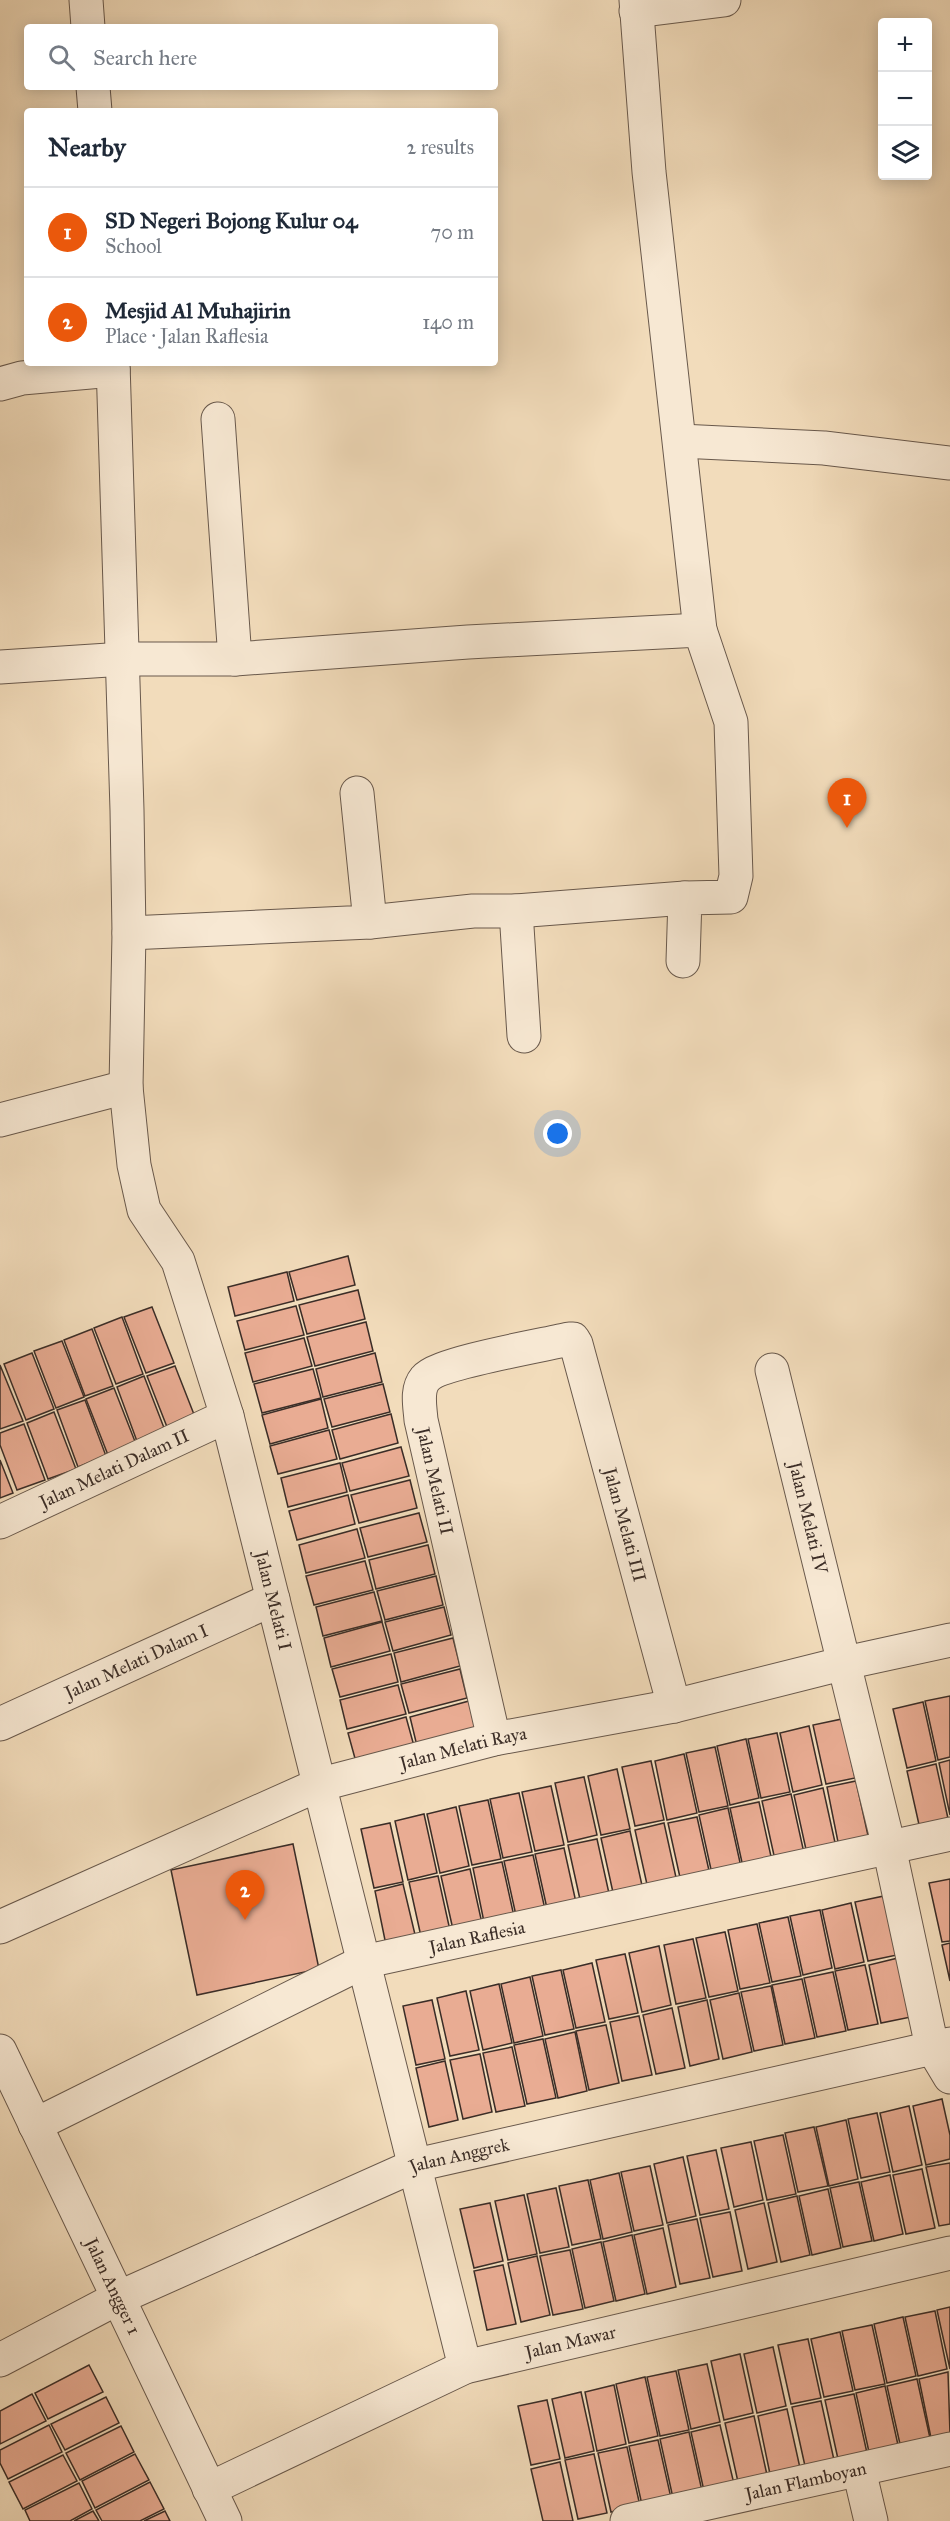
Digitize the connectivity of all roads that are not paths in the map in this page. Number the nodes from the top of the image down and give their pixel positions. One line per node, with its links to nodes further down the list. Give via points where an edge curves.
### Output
1 (86, 0): 4 (street)
2 (724, 0): 3 (street)
3 (636, 6): 10 (street, via 650,181)
4 (88, 24)
5 (93, 90): 6 (street)
6 (95, 108)
7 (113, 367): 8 (street); 13 (street, Jalan Melati I)
8 (0, 384)
9 (218, 419): 14 (street)
10 (680, 441): 11 (street, via 824,448); 12 (street)
11 (950, 463)
12 (700, 630): 14 (street); 17 (street, via 731,722 736,876 731,897)
13 (124, 659): 14 (street); 15 (street); 20 (street, Jalan Melati I)
14 (236, 659)
15 (0, 667)
16 (357, 793): 19 (street)
17 (700, 897): 18 (street); 21 (street)
18 (516, 910): 19 (street); 22 (street)
19 (370, 922): 20 (street)
20 (129, 933): 23 (street, Jalan Melati I)
21 (683, 961)
22 (524, 1036)
23 (126, 1087): 24 (street); 27 (street, Jalan Melati I, via 134,1165 144,1210 178,1262)
24 (0, 1120)
25 (576, 1344): 32 (street, Jalan Melati III); 34 (street, Jalan Melati II, via 569,1339 449,1366 428,1375 420,1389 422,1420)
26 (772, 1370): 31 (street, Jalan Melati IV)
27 (227, 1416): 28 (street, Jalan Melati Dalam II); 29 (street, Jalan Melati I)
28 (0, 1522)
29 (273, 1599): 33 (street, Jalan Melati Dalam I); 35 (street, Jalan Melati I)
30 (950, 1640): 31 (street, Jalan Melati Raya)
31 (845, 1663): 32 (street, Jalan Melati Raya); 37 (street, Jalan Melati IV)
32 (674, 1706): 34 (street, Jalan Melati Raya)
33 (0, 1724)
34 (494, 1740): 35 (street, Jalan Melati Raya)
35 (318, 1785): 38 (street, Jalan Melati Raya); 39 (street, Jalan Melati I)
36 (950, 1834): 37 (street, Jalan Raflesia)
37 (889, 1847): 39 (street, Jalan Raflesia); 40 (street, Jalan Melati IV)
38 (0, 1927)
39 (363, 1962): 43 (street, Jalan Raflesia); 44 (street, Jalan Melati I)
40 (941, 2046): 42 (street, Jalan Melati IV); 44 (street, Jalan Anggrek)
41 (0, 2051): 43 (street, Jalan Angger 1)
42 (950, 2077)
43 (36, 2125): 46 (street, Jalan Angger 1)
44 (416, 2165): 46 (street, Jalan Anggrek); 48 (street, Jalan Melati I)
45 (950, 2253): 48 (street, Jalan Mawar)
46 (118, 2298): 47 (street, Jalan Anggrek); 51 (street, Jalan Angger 1)
47 (0, 2360)
48 (465, 2367): 51 (street, Jalan Mawar)
49 (950, 2449): 50 (street, Jalan Flamboyan)
50 (859, 2470): 53 (street, Jalan Flamboyan); 54 (street)
51 (209, 2489): 52 (street, Jalan Angger 1)
52 (225, 2521)
53 (627, 2521)
54 (871, 2521)

